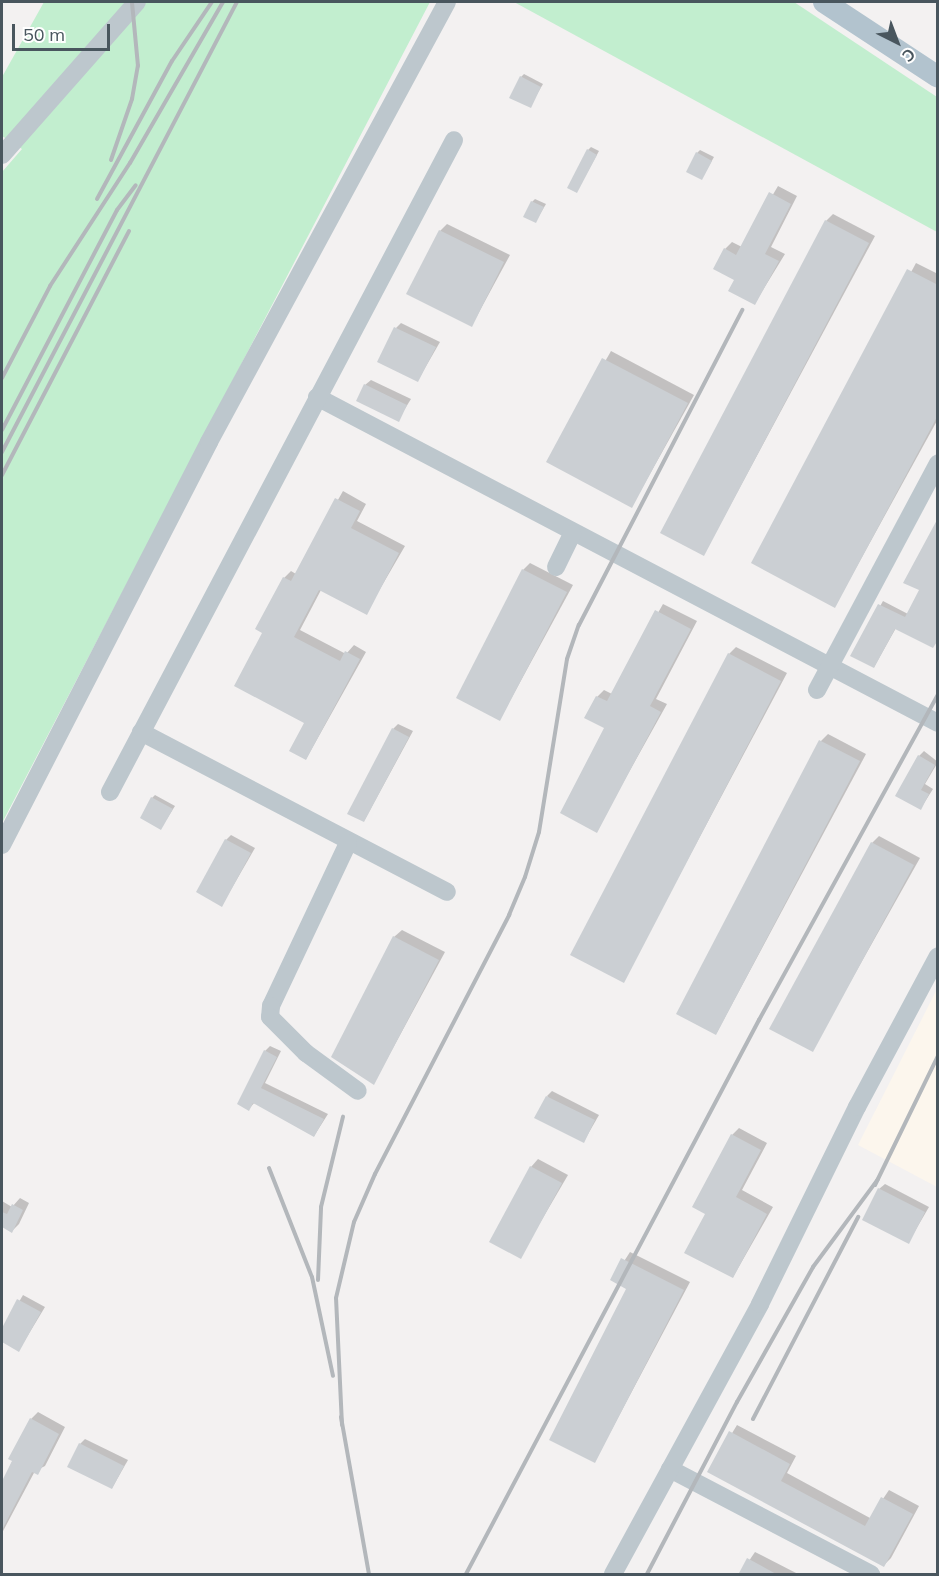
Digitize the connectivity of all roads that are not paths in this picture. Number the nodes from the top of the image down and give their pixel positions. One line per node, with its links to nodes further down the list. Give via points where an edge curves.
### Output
1 (137, 2): 8 (street)
2 (447, 2): 19 (street, via 209,442)
3 (824, 2): 6 (main road)
4 (851, 2): 5 (main road)
5 (938, 59)
6 (938, 77)
7 (454, 140): 9 (street)
8 (2, 155)
9 (316, 397): 11 (street); 16 (street)
10 (938, 463): 13 (street)
11 (572, 534): 12 (street); 13 (street)
12 (556, 567)
13 (830, 669): 14 (street); 15 (street)
14 (818, 690)
15 (938, 723)
16 (141, 732): 17 (street); 18 (street)
17 (110, 792)
18 (348, 843): 20 (street); 22 (street, via 271,1006 270,1017 306,1053)
19 (2, 845)
20 (447, 892)
21 (938, 956): 23 (street, via 857,1107 760,1304)
22 (358, 1091)
23 (670, 1469): 24 (street); 25 (street)
24 (613, 1575)
25 (871, 1575)

